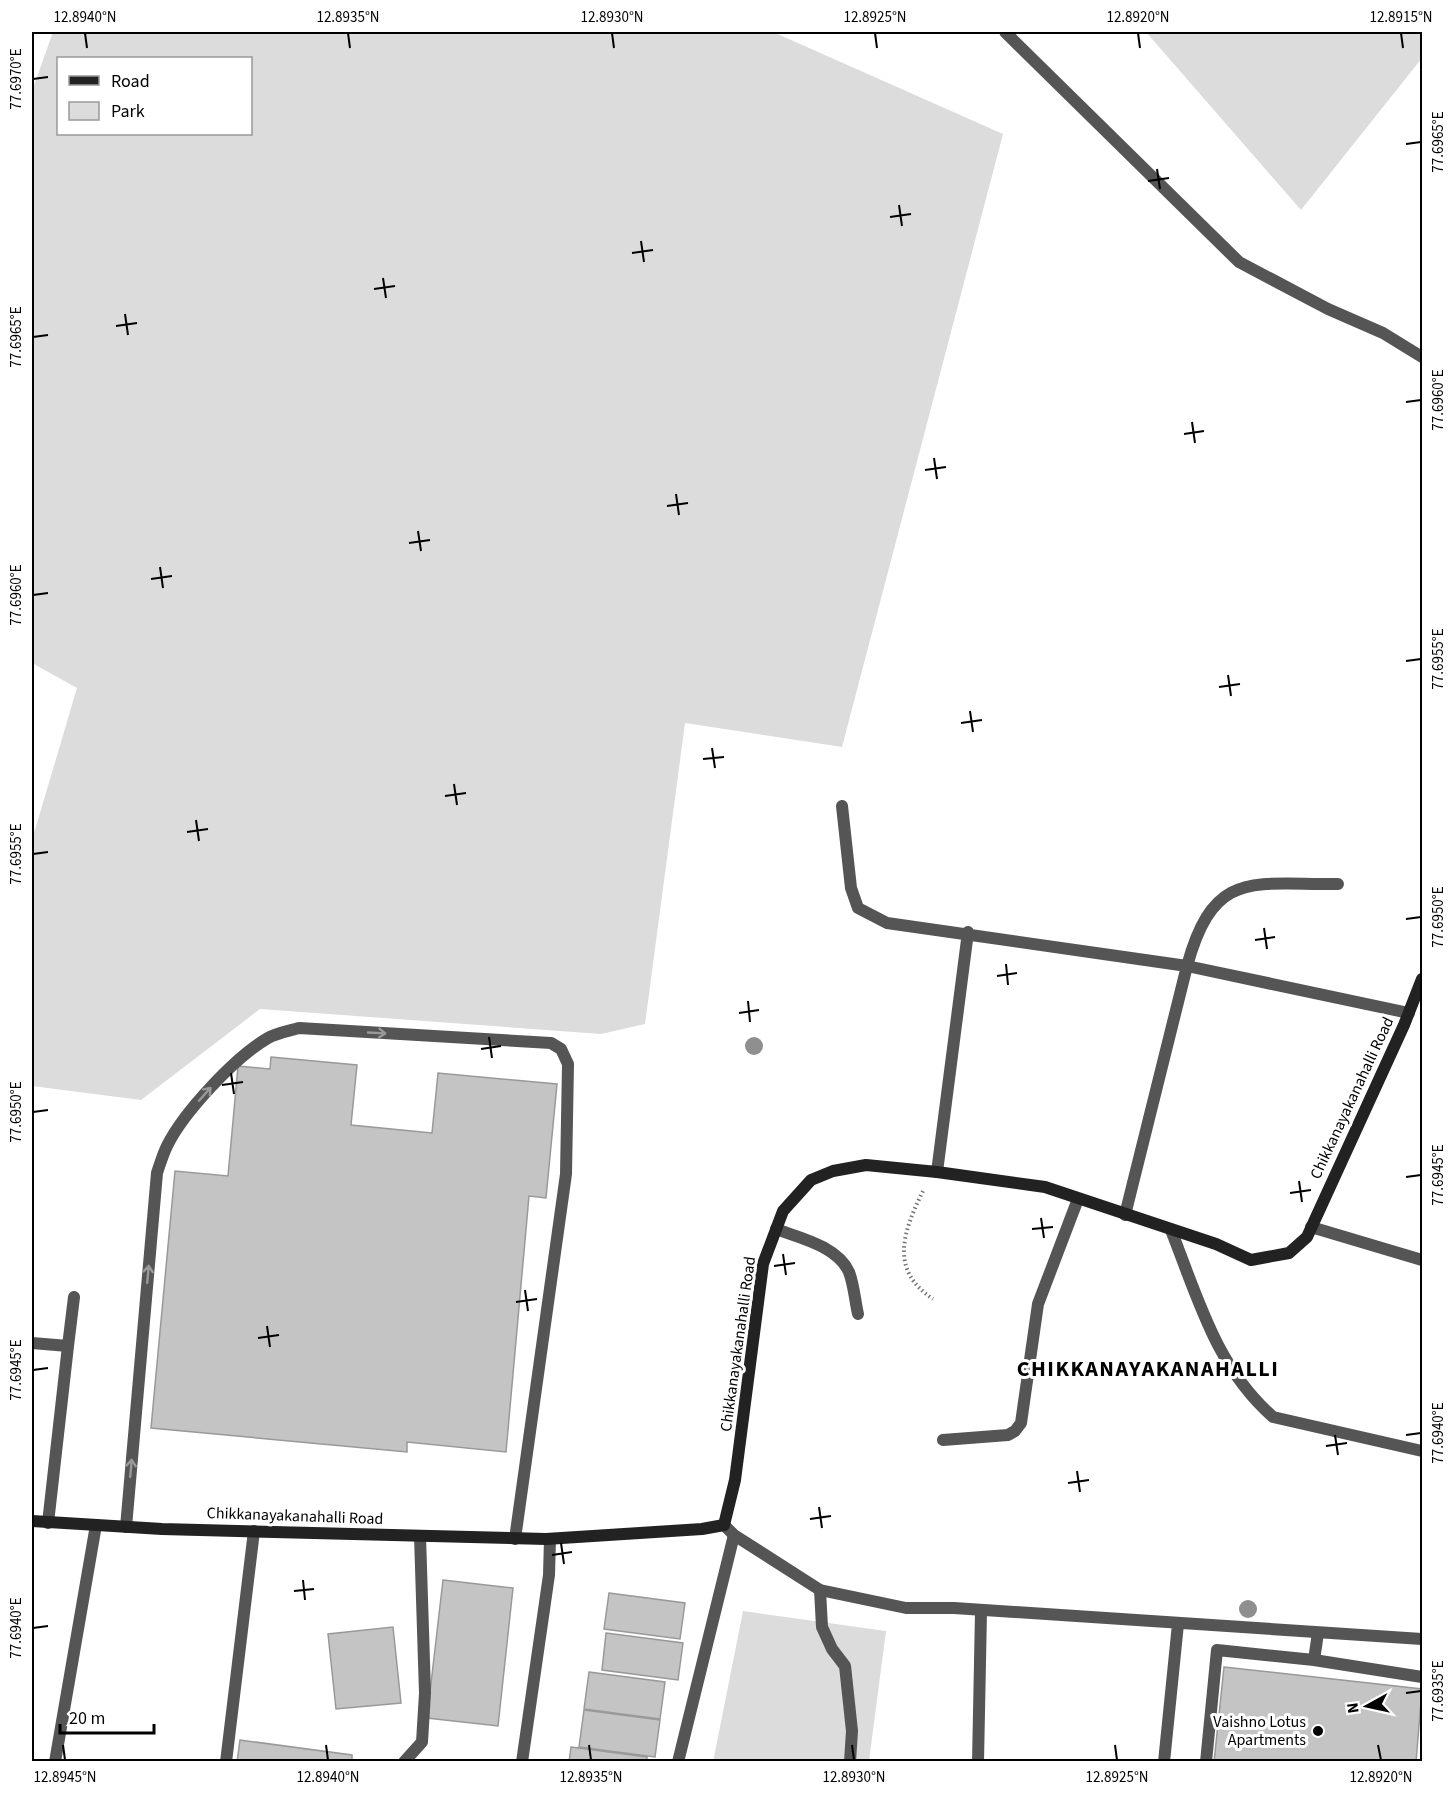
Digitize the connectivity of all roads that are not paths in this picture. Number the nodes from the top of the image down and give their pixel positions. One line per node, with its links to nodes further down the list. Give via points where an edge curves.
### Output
1 (1005, 32): 2 (street, via 1239,262 1383,333)
2 (1422, 357)
3 (842, 806): 5 (street, via 851,888 858,908 886,923)
4 (1338, 884): 6 (street, via 1246,885 1232,891 1222,897 1196,934)
5 (968, 932): 6 (street); 9 (street)
6 (1187, 966): 8 (street); 11 (street)
7 (1422, 979): 8 (main road, Chikkanayakanahalli Road)
8 (1409, 1013): 12 (main road, Chikkanayakanahalli Road)
9 (932, 1171): 10 (main road, Chikkanayakanahalli Road, via 1045,1187); 13 (main road, Chikkanayakanahalli Road, via 866,1165 833,1171 811,1180 783,1211)
10 (1078, 1199): 11 (main road, Chikkanayakanahalli Road); 20 (street, via 1038,1304 1021,1423 1008,1435)
11 (1125, 1215): 14 (main road, Chikkanayakanahalli Road)
12 (1311, 1227): 14 (main road, Chikkanayakanahalli Road, via 1307,1237 1289,1253 1251,1260); 15 (street)
13 (776, 1229): 17 (street, via 819,1245 841,1260 849,1273); 25 (main road, Chikkanayakanahalli Road, via 763,1264 735,1480)
14 (1171, 1230): 21 (street, via 1217,1348 1255,1401 1273,1417)
15 (1422, 1260)
16 (75, 1298): 19 (street)
17 (858, 1314)
18 (32, 1343): 19 (street)
19 (68, 1346): 23 (street)
20 (943, 1440)
21 (1422, 1451)
22 (32, 1521): 23 (main road, Chikkanayakanahalli Road)
23 (48, 1523): 24 (main road, Chikkanayakanahalli Road)
24 (96, 1525): 26 (main road, Chikkanayakanahalli Road); 39 (street)
25 (724, 1525): 28 (street); 31 (main road, Chikkanayakanahalli Road)
26 (126, 1527): 27 (main road, Chikkanayakanahalli Road); 30 (street, one-way to 30, via 158,1173 166,1147 182,1120 249,1051 269,1037 299,1028 551,1043 561,1049 568,1064 566,1174)
27 (254, 1532): 29 (main road, Chikkanayakanahalli Road); 40 (street)
28 (734, 1535): 32 (street); 43 (street)
29 (420, 1536): 30 (main road, Chikkanayakanahalli Road); 41 (street, via 425,1693 422,1742)
30 (515, 1539): 31 (main road, Chikkanayakanahalli Road)
31 (550, 1539): 42 (street, via 549,1575)
32 (820, 1590): 33 (street, via 906,1608); 44 (street, via 822,1627 845,1666 852,1731)
33 (981, 1612): 34 (street); 45 (street)
34 (1178, 1624): 35 (street); 46 (street)
35 (1318, 1633): 36 (street); 37 (street)
36 (1422, 1639)
37 (1314, 1660): 38 (street); 47 (street, via 1217,1650)
38 (1422, 1677)
39 (55, 1761)
40 (225, 1761)
41 (404, 1761)
42 (522, 1761)
43 (678, 1761)
44 (850, 1761)
45 (978, 1761)
46 (1164, 1761)
47 (1206, 1761)

